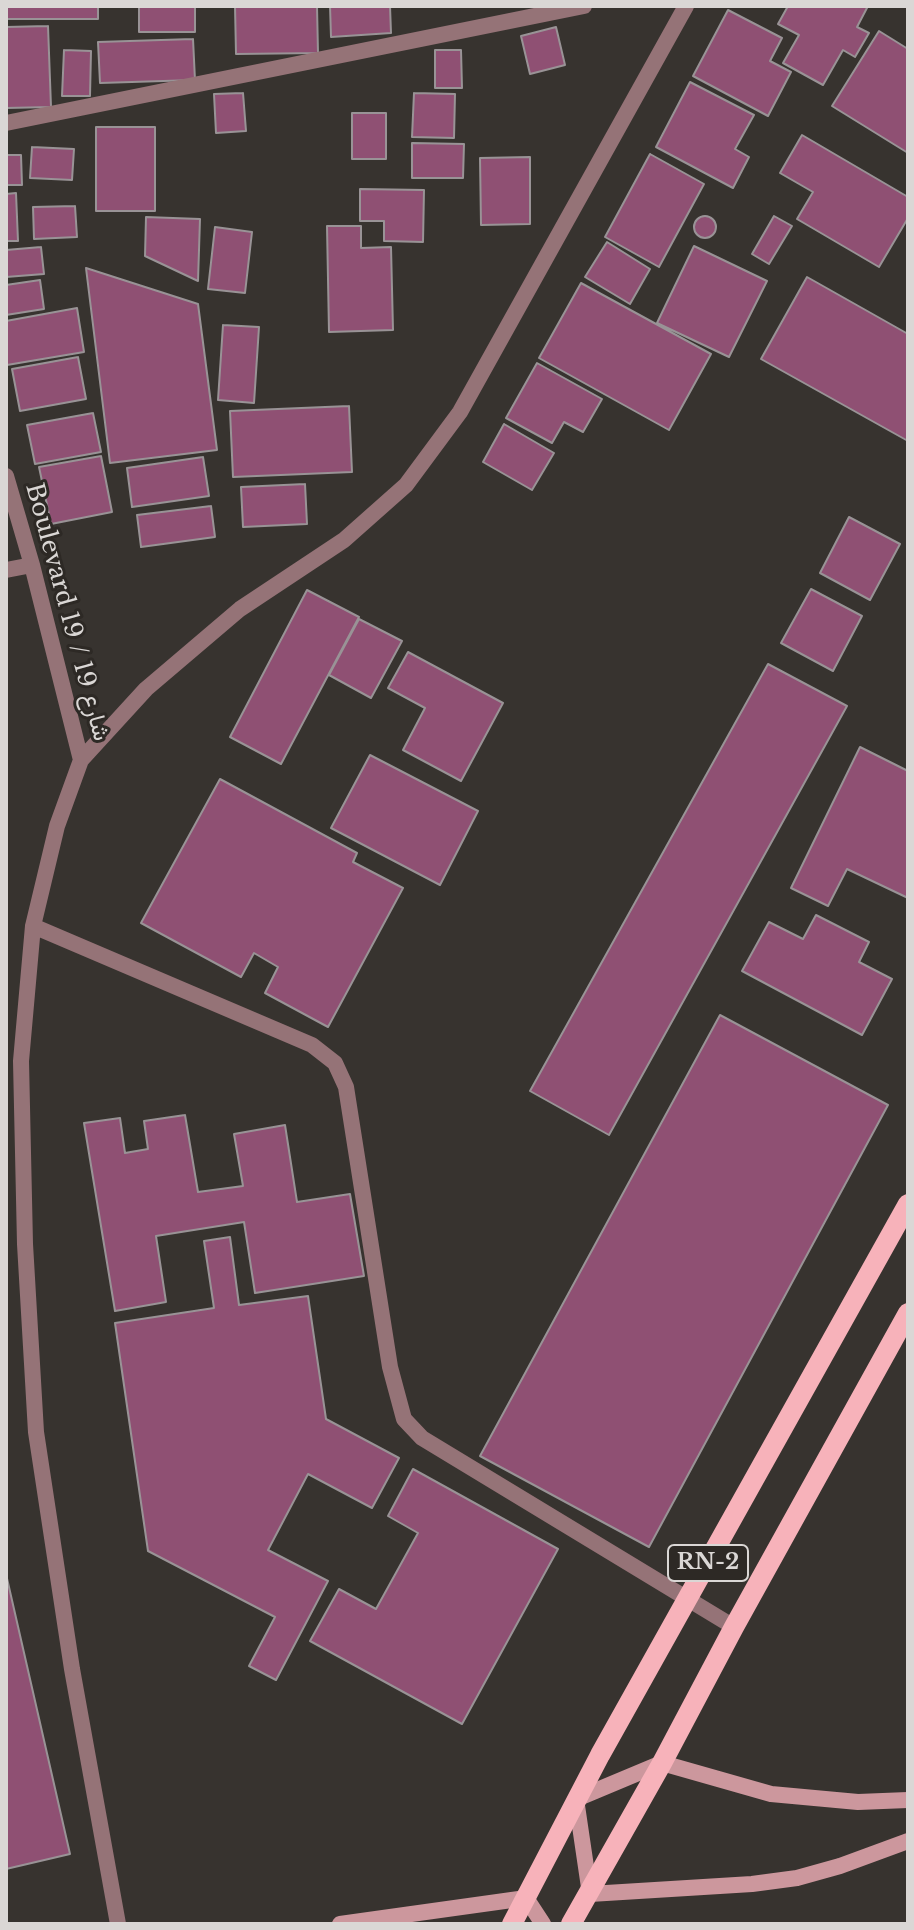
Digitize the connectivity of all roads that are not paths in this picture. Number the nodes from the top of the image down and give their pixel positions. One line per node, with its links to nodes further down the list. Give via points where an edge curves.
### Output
1 (584, 6): 3 (street)
2 (686, 6): 7 (street, via 460,412 406,485 344,540 240,609 146,689)
3 (6, 123)
4 (6, 476): 5 (street, Boulevard 19 / شارع 19)
5 (32, 565): 6 (street); 7 (street, Boulevard 19 / شارع 19)
6 (6, 570)
7 (81, 760): 8 (street, via 57,826)
8 (33, 926): 11 (street, via 312,1045 335,1063 346,1087 390,1367 404,1419 422,1438); 19 (street, via 21,1061 36,1432)
9 (908, 1204): 11 (main road, RN-2)
10 (908, 1313): 12 (main road, RN-2)
11 (687, 1600): 12 (street); 14 (main road, RN-2)
12 (734, 1627): 13 (main road, RN-2)
13 (662, 1763): 14 (street); 15 (street, via 771,1794 858,1802); 17 (main road, RN-2)
14 (576, 1799): 17 (street); 18 (main road, RN-2)
15 (908, 1800)
16 (908, 1841): 17 (street, via 797,1878)
17 (590, 1894): 23 (main road, RN-2)
18 (526, 1898): 20 (street); 21 (main road, RN-2); 22 (street)
19 (118, 1924)
20 (340, 1924)
21 (512, 1924)
22 (543, 1924)
23 (571, 1924)

